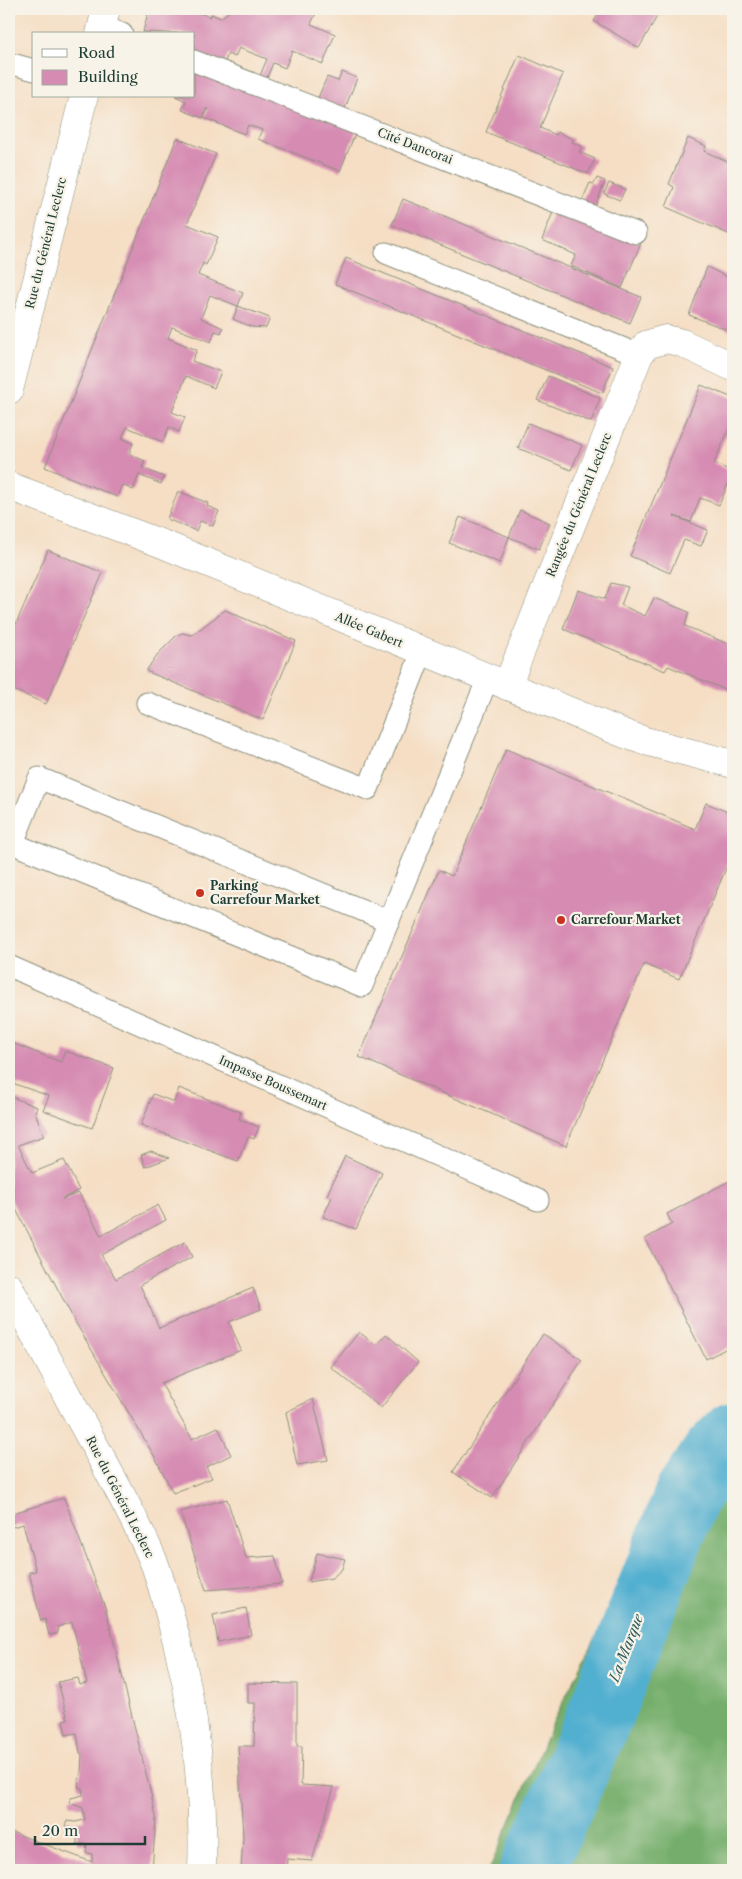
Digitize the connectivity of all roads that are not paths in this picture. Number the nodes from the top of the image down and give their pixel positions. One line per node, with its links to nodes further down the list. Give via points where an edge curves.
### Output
1 (195, 61): 5 (lane, Cité Dancorai)
2 (9, 63): 3 (lane)
3 (32, 69)
4 (83, 98): 9 (street, Rue du Général Leclerc)
5 (636, 233)
6 (386, 253): 7 (lane)
7 (639, 355): 8 (street, via 646,345 666,339 682,343); 12 (street, Rangée du Général Leclerc)
8 (733, 368)
9 (9, 390)
10 (9, 486): 11 (street, Allée Gabert, via 165,546)
11 (422, 652): 12 (street, Allée Gabert); 13 (lane, via 368,789)
12 (497, 682): 14 (street, Allée Gabert, via 645,742); 16 (lane)
13 (147, 703)
14 (733, 764)
15 (11, 842): 16 (lane, via 39,778); 16 (lane, via 362,986)
16 (389, 921)
17 (9, 966): 18 (lane, Impasse Boussemart)
18 (538, 1200)
19 (9, 1287): 20 (street, Rue du Général Leclerc, via 130,1510 155,1566 182,1663 196,1734 204,1828)
20 (202, 1870)

